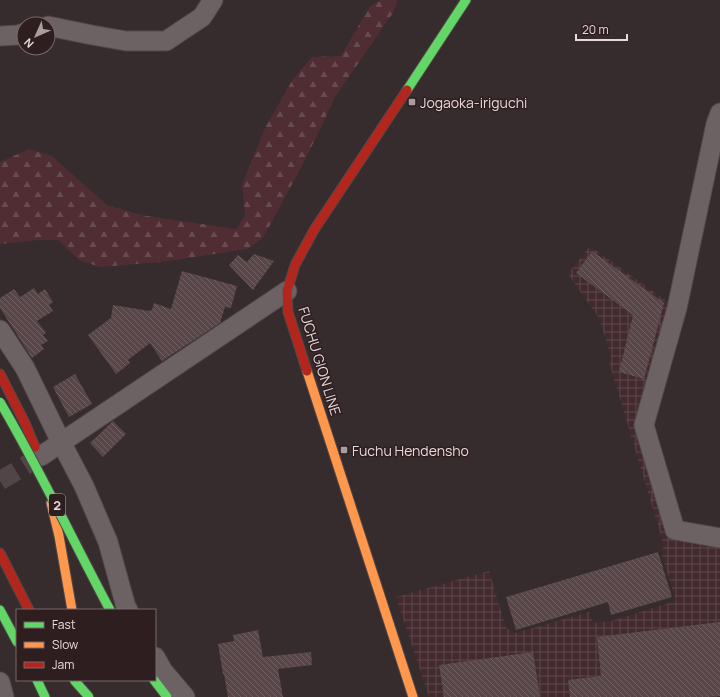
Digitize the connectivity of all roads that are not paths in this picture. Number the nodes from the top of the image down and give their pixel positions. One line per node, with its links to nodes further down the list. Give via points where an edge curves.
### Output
1 (213, 0): 3 (street, via 202,17 166,41 126,41)
2 (466, 0): 7 (main road, FUCHU GION LINE, via 314,230 295,265)
3 (56, 28)
4 (16, 35): 5 (street)
5 (0, 36)
6 (719, 121): 13 (street, via 677,308 644,426 675,530)
7 (286, 291): 11 (street); 33 (main road, FUCHU GION LINE, via 288,312)
8 (0, 330): 11 (street, via 25,368)
9 (0, 374): 16 (main road, via 25,423 40,461 59,536)
10 (0, 402): 17 (main road, 2, bridge, via 51,494)
11 (62, 442): 12 (street); 18 (street, via 108,542)
12 (41, 456)
13 (720, 538)
14 (0, 554): 15 (main road)
15 (28, 609)
16 (72, 609)
17 (109, 609)
18 (128, 609)
19 (0, 610): 20 (main road)
20 (16, 640)
21 (156, 659): 32 (street)
22 (37, 681): 28 (main road)
23 (75, 681): 30 (main road, bridge)
24 (83, 681): 29 (main road)
25 (155, 681): 31 (main road)
26 (0, 682): 27 (street)
27 (4, 697)
28 (45, 697)
29 (86, 697)
30 (89, 697)
31 (167, 697)
32 (185, 697)
33 (412, 697)

